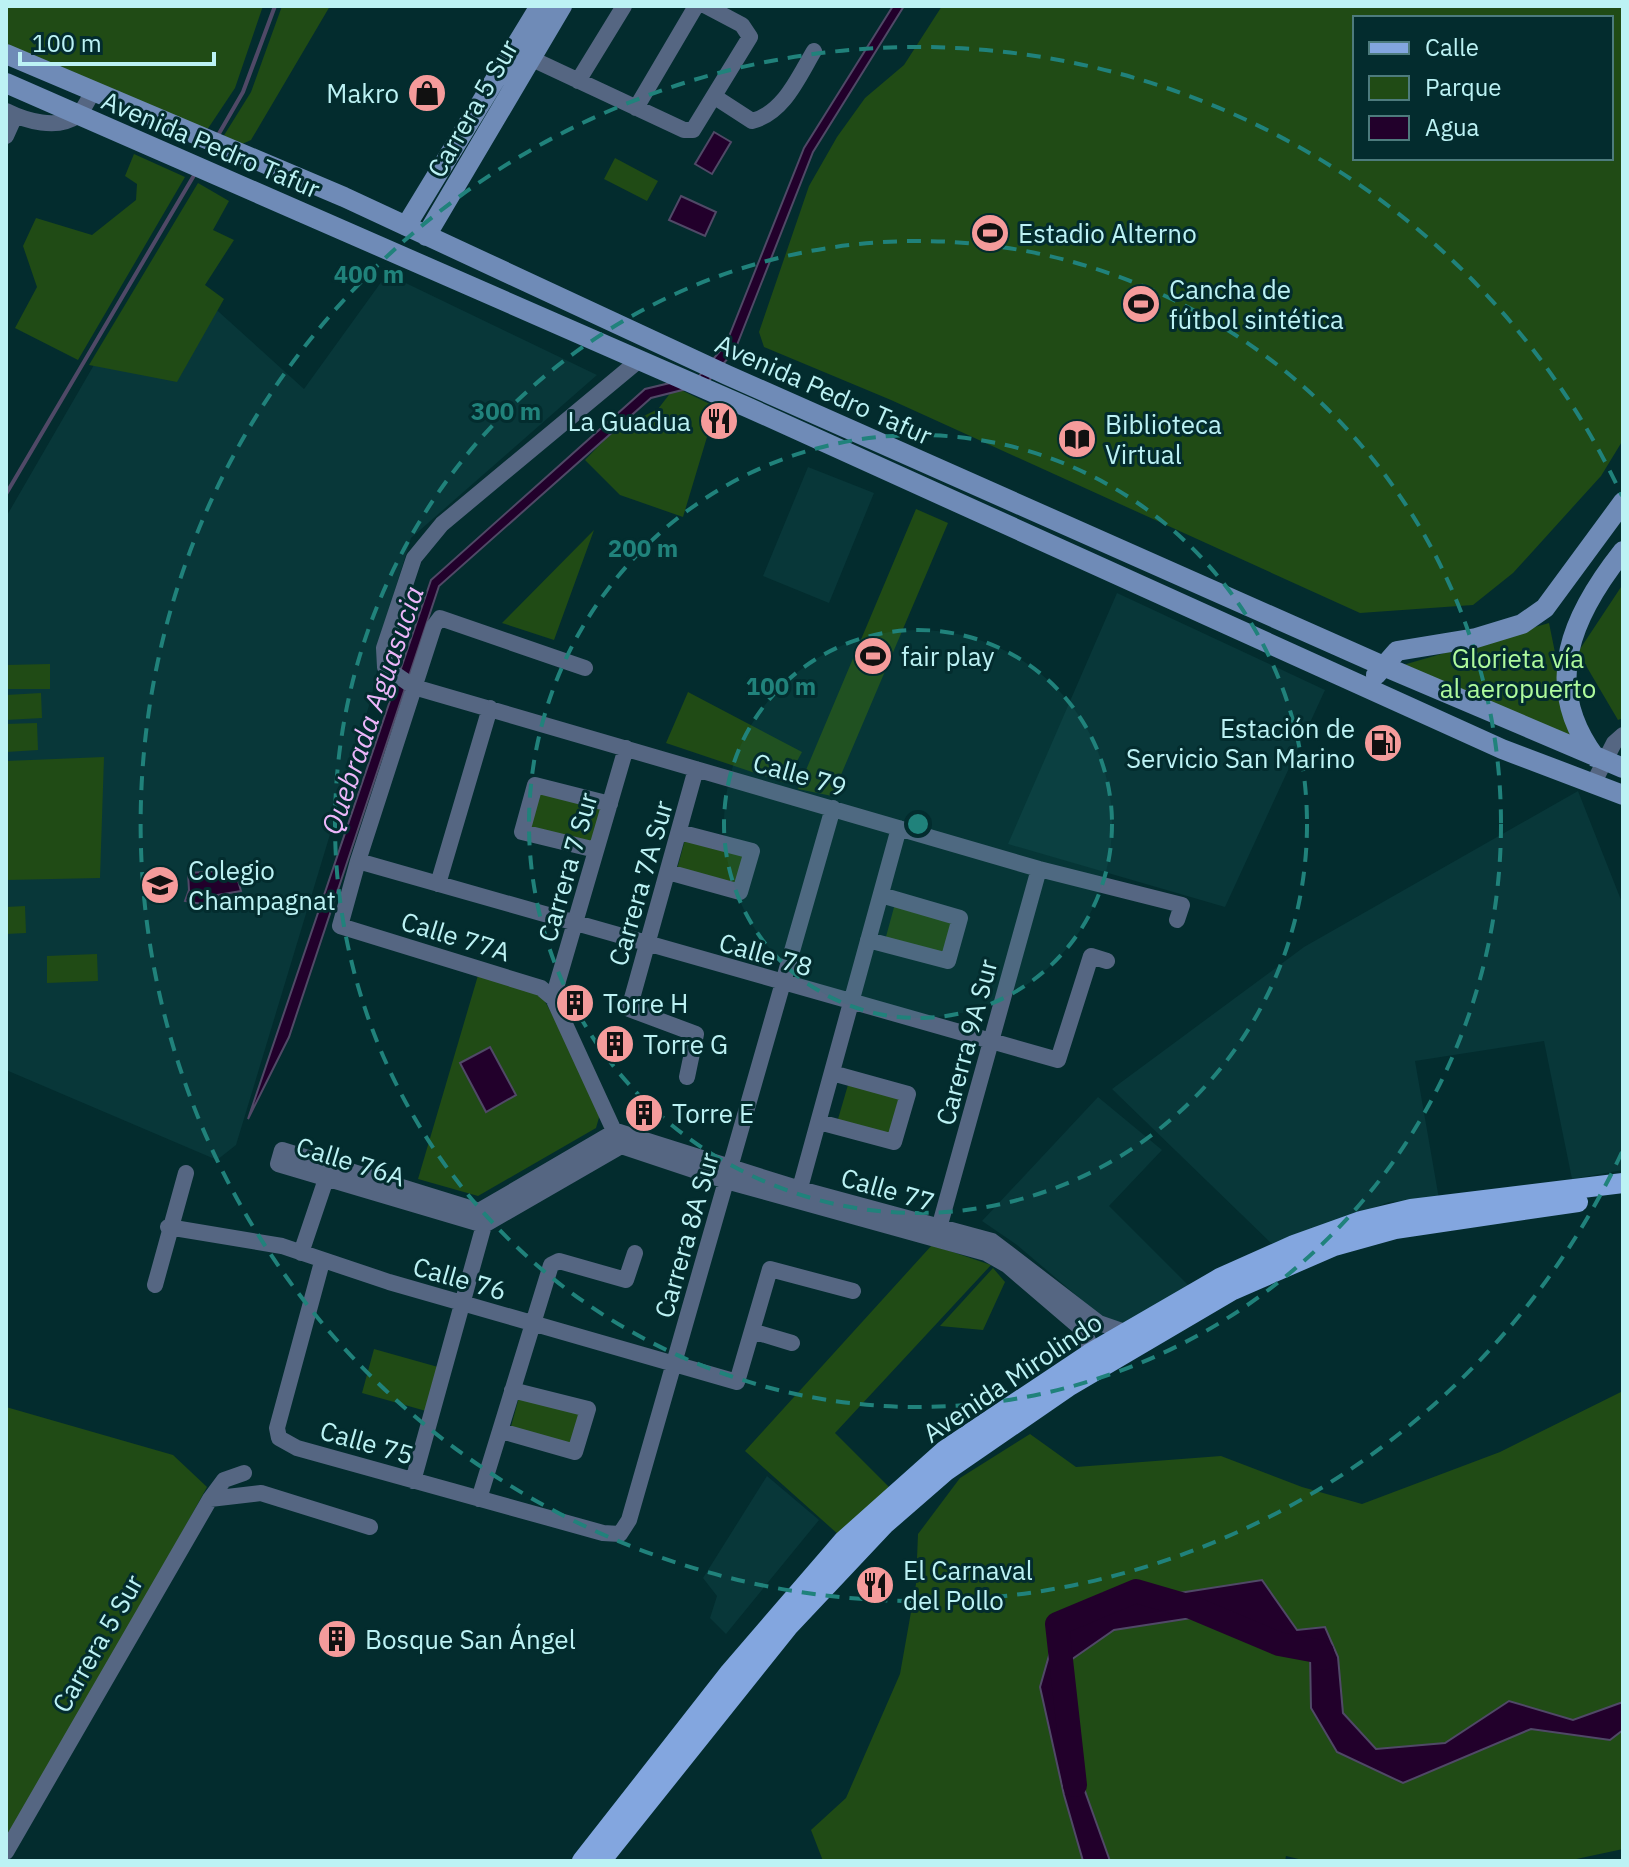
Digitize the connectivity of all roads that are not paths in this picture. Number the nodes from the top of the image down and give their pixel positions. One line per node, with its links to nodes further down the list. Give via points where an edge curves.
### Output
1 (540, 6): 17 (main road, Carrera 5 Sur)
2 (562, 6): 8 (main road, Carrera 5 Sur)
3 (624, 6): 9 (street)
4 (696, 6): 13 (street)
5 (706, 6): 12 (street, via 742,25 750,37)
6 (814, 51): 12 (street, via 787,96 762,119 752,121)
7 (6, 54): 11 (main road, Avenida Pedro Tafur)
8 (530, 58): 9 (street); 18 (main road, Carrera 5 Sur)
9 (578, 81): 13 (street)
10 (6, 83): 15 (main road, Avenida Pedro Tafur)
11 (92, 93): 15 (street); 17 (main road, Avenida Pedro Tafur)
12 (715, 97): 13 (street, via 693,130)
13 (636, 108)
14 (10, 113): 15 (street, via 46,124); 16 (street)
15 (78, 115): 19 (main road, Avenida Pedro Tafur)
16 (6, 136)
17 (406, 226): 18 (main road, Avenida Pedro Tafur)
18 (426, 236): 22 (main road, Avenida Pedro Tafur)
19 (638, 361): 24 (street, via 486,484 414,558 384,648 385,667); 25 (main road, Avenida Pedro Tafur)
20 (1623, 502): 22 (main road, via 1545,608 1522,624 1397,651)
21 (1623, 551): 29 (main road, via 1583,609 1566,657 1571,702 1583,738)
22 (1381, 665): 25 (main road); 29 (main road, Avenida Pedro Tafur)
23 (585, 668): 24 (street, via 440,618)
24 (404, 682): 26 (street, Calle 79); 38 (street)
25 (1369, 688): 31 (main road, Avenida Pedro Tafur, via 1574,779)
26 (490, 708): 28 (street, Calle 79); 41 (street)
27 (1623, 735): 29 (street)
28 (626, 748): 30 (street, Calle 79); 33 (street, Carrera 7 Sur)
29 (1608, 762): 31 (street)
30 (696, 769): 34 (street, Calle 79); 36 (street, Carrera 7A Sur)
31 (1594, 782): 32 (main road, Avenida Pedro Tafur)
32 (1623, 795)
33 (610, 804): 37 (street, Carrera 7 Sur); 37 (street, via 535,785 522,832)
34 (833, 808): 35 (street, Calle 79); 48 (street, Carrera 8A Sur)
35 (899, 828): 39 (street, Calle 79); 42 (street)
36 (679, 832): 40 (street, Carrera 7A Sur); 40 (street, via 752,851 740,892)
37 (596, 850): 44 (street, Carrera 7 Sur)
38 (358, 861): 41 (street, Calle 78); 49 (street, Calle 77A, via 340,926 541,988)
39 (1039, 869): 43 (street, Calle 79); 51 (street, Carerra 9A Sur)
40 (668, 872): 46 (street, Carrera 7A Sur)
41 (438, 884): 44 (street, Calle 78)
42 (881, 895): 45 (street); 45 (street, via 960,918 948,961)
43 (1179, 912)
44 (576, 924): 46 (street, Calle 78); 49 (street, Carrera 7 Sur)
45 (868, 940): 50 (street)
46 (647, 945): 48 (street, Calle 78); 53 (street, Carrera 7A Sur, via 629,1009 696,1034)
47 (1099, 958): 51 (street, Calle 78, via 1058,1060)
48 (783, 984): 50 (street, Calle 78); 57 (street, Carrera 8A Sur)
49 (553, 998): 55 (street)
50 (851, 1004): 51 (street, Calle 78); 52 (street)
51 (990, 1042): 65 (street, Carerra 9A Sur)
52 (832, 1073): 54 (street); 54 (street, via 908,1094 894,1142)
53 (687, 1077)
54 (819, 1122): 61 (street)
55 (618, 1139): 57 (street, Calle 77); 63 (street)
56 (186, 1173): 64 (street)
57 (728, 1174): 61 (street, Calle 77); 77 (street, Carrera 8A Sur)
58 (326, 1179): 59 (street, Calle 76A); 59 (street, Calle 76A, via 278,1164 282,1150); 66 (street)
59 (354, 1180): 63 (street, Calle 76A)
60 (1623, 1183): 74 (main road, Avenida Mirolindo, via 1411,1209 1361,1221 1220,1278)
61 (798, 1195): 65 (street, Calle 77)
62 (1623, 1196): 88 (main road, Avenida Mirolindo, via 1395,1229 1334,1246 1233,1290 1068,1387 946,1471 885,1524 788,1627)
63 (481, 1218): 71 (street)
64 (168, 1227): 66 (street, Calle 76); 69 (street)
65 (947, 1234): 74 (street, Calle 77, via 992,1241 1099,1323); 76 (street, Calle 77, via 1007,1265 1084,1331)
66 (301, 1253): 68 (street, Calle 76)
67 (635, 1253): 72 (street, via 626,1280 559,1261 551,1265)
68 (322, 1262): 71 (street, Calle 76); 81 (street, Calle 75, via 277,1428 279,1438 297,1448)
69 (155, 1285)
70 (853, 1291): 73 (street, via 770,1269)
71 (462, 1303): 72 (street, Calle 76); 81 (street)
72 (533, 1324): 77 (street, Calle 76); 78 (street)
73 (752, 1331): 75 (street); 77 (street, Calle 76, via 737,1382)
74 (1125, 1332): 76 (main road, Avenida Mirolindo)
75 (792, 1343)
76 (1089, 1354): 87 (main road, Avenida Mirolindo, via 945,1450 854,1531 783,1607)
77 (674, 1365): 85 (street, Carrera 8A Sur, via 629,1520)
78 (512, 1390): 79 (street); 79 (street, via 588,1409 575,1452)
79 (501, 1431): 83 (street)
80 (244, 1473): 82 (street, Carrera 5 Sur, via 224,1480)
81 (413, 1481): 83 (street, Calle 75)
82 (210, 1499): 84 (street, via 261,1493); 86 (street, Carrera 5 Sur)
83 (479, 1499): 85 (street, Calle 75)
84 (370, 1527)
85 (620, 1534)
86 (6, 1852)
87 (582, 1861)
88 (601, 1861)

